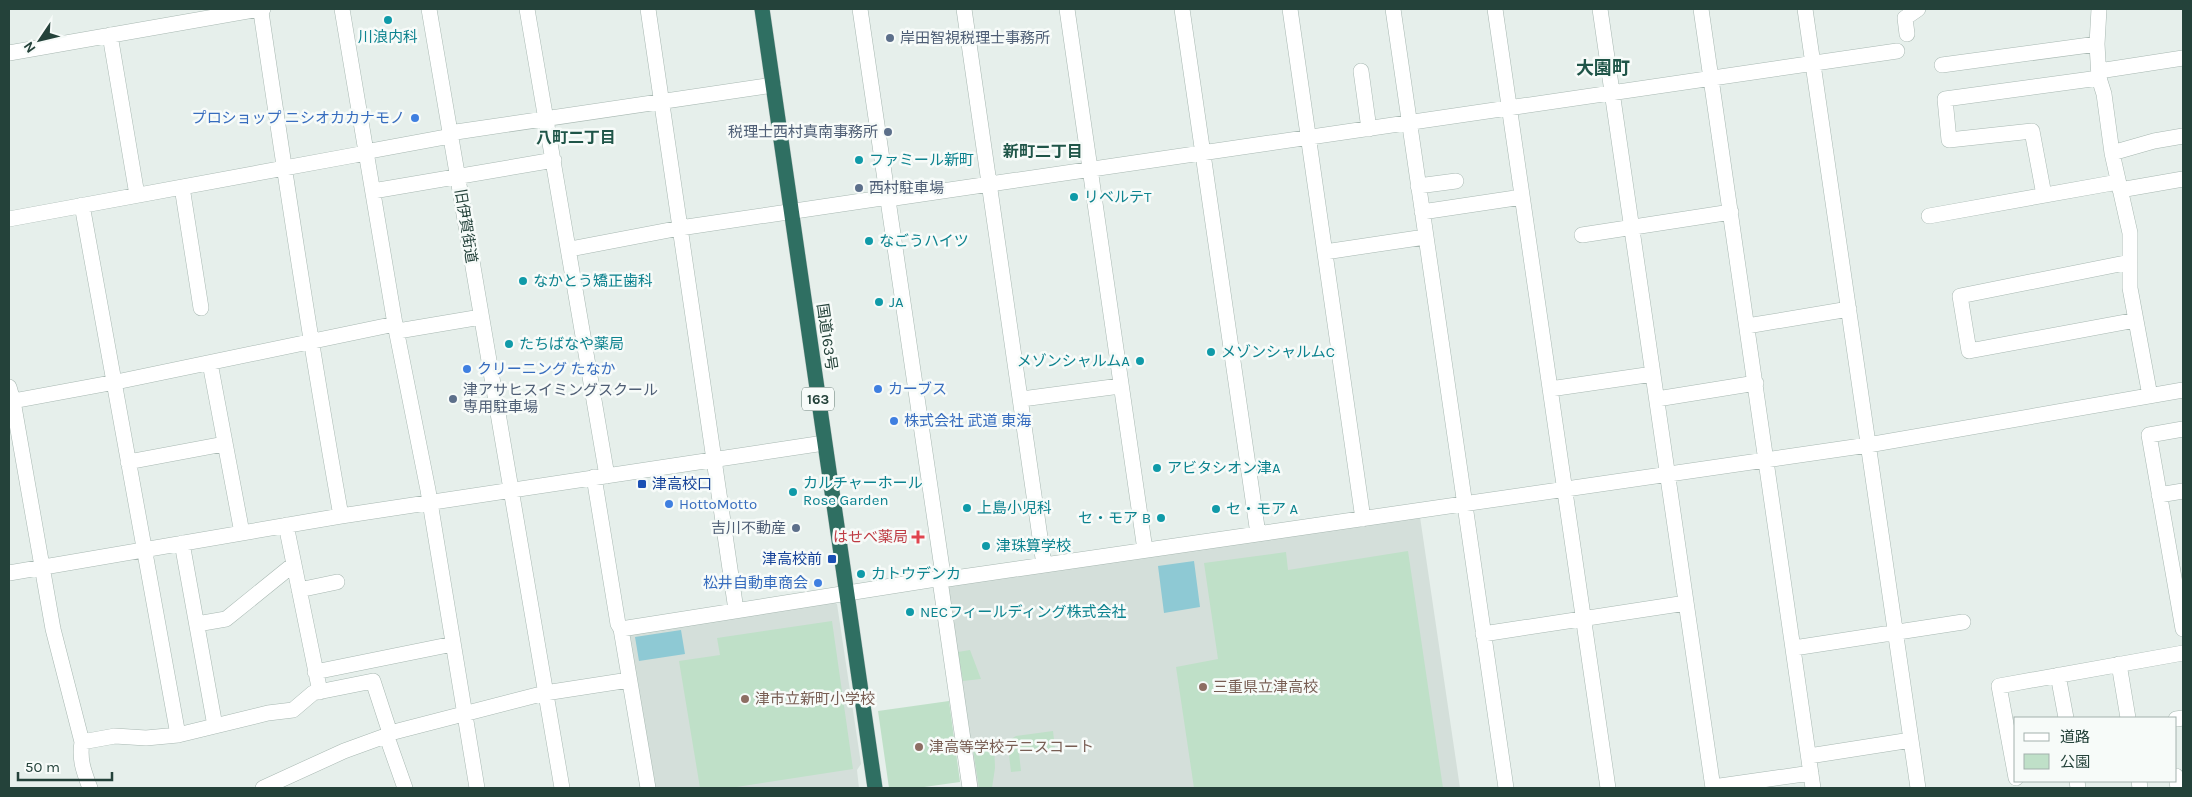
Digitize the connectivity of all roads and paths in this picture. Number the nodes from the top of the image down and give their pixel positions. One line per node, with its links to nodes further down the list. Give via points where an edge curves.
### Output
1 (262, 9): 20 (street); 44 (street)
2 (342, 9): 40 (street)
3 (429, 9): 37 (street, 旧伊賀街道)
4 (527, 9): 34 (street)
5 (648, 9): 32 (street)
6 (762, 9): 30 (highway, 国道163号 / 163)
7 (860, 9): 57 (street)
8 (964, 9): 49 (street)
9 (1067, 9): 45 (street)
10 (1182, 9): 41 (street)
11 (1290, 9): 39 (street)
12 (1393, 9): 35 (street)
13 (1495, 9): 33 (street)
14 (1600, 9): 31 (street)
15 (1701, 9): 29 (street)
16 (1805, 9): 25 (street)
17 (1918, 9): 19 (street, via 1905,18)
18 (2099, 9): 21 (street)
19 (1907, 34)
20 (110, 35): 23 (street); 54 (street)
21 (2097, 44): 26 (street); 28 (street)
22 (1897, 51): 25 (street)
23 (9, 53)
24 (2183, 58): 28 (street)
25 (1813, 64): 29 (street); 72 (street)
26 (1942, 65)
27 (1361, 72): 36 (street)
28 (2099, 75): 42 (street); 55 (street, via 1945,99 1949,140 2032,131)
29 (1711, 78): 31 (street); 61 (street)
30 (773, 85): 32 (street); 59 (highway, 国道163号 / 163)
31 (1612, 93): 33 (street); 65 (street)
32 (662, 101): 34 (street); 64 (street)
33 (1509, 108): 35 (street); 56 (street)
34 (546, 119): 37 (street, via 456,132); 43 (street)
35 (1409, 122): 36 (street); 50 (street)
36 (1369, 129): 39 (street)
37 (451, 136): 40 (street); 46 (street, 旧伊賀街道)
38 (2183, 136): 42 (street)
39 (1309, 138): 41 (street); 69 (street)
40 (366, 153): 44 (street); 53 (street)
41 (1202, 153): 45 (street); 108 (street)
42 (2112, 153): 51 (street)
43 (554, 160): 46 (street); 68 (street)
44 (284, 168): 52 (street); 77 (street)
45 (1089, 169): 49 (street); 82 (street)
46 (458, 176): 53 (street); 73 (street, 旧伊賀街道)
47 (2183, 179): 51 (street)
48 (1456, 181): 50 (street)
49 (989, 184): 57 (street); 88 (street)
50 (1418, 186): 60 (street)
51 (2119, 186): 55 (street); 70 (street, via 2130,233)
52 (182, 187): 54 (street); 71 (street)
53 (373, 191): 76 (street)
54 (137, 195): 58 (street)
55 (2044, 195): 62 (street)
56 (1522, 198): 60 (street); 83 (street)
57 (888, 199): 59 (street); 117 (street)
58 (82, 205): 63 (street); 80 (street)
59 (792, 211): 64 (street); 90 (highway, 国道163号 / 163)
60 (1422, 212): 67 (street)
61 (1731, 212): 65 (street); 75 (street)
62 (1929, 216)
63 (9, 219)
64 (680, 228): 68 (street); 93 (street)
65 (1632, 228): 66 (street); 79 (street)
66 (1582, 235)
67 (1425, 237): 69 (street); 103 (street)
68 (570, 249): 97 (street)
69 (1326, 252): 105 (street)
70 (2130, 262): 74 (street, via 2130,288); 74 (street, via 1960,296 1969,352)
71 (201, 308)
72 (1849, 309): 75 (street); 92 (street)
73 (481, 317): 76 (street); 99 (street, 旧伊賀街道)
74 (2136, 320): 86 (street)
75 (1747, 326): 81 (street)
76 (397, 327): 77 (street); 102 (street)
77 (311, 342): 78 (street); 104 (street)
78 (210, 363): 80 (street); 91 (street)
79 (1653, 374): 83 (street); 87 (street)
80 (114, 382): 85 (street); 95 (street)
81 (1756, 383): 87 (street); 94 (street)
82 (1120, 386): 88 (street); 111 (street)
83 (1550, 389): 98 (street)
84 (2183, 390): 86 (street)
85 (10, 396): 115 (street)
86 (2150, 396): 92 (street)
87 (1657, 399): 96 (street)
88 (1022, 400): 114 (street)
89 (2183, 429): 101 (street, via 2149,435)
90 (824, 443): 93 (street); 120 (highway, 国道163号 / 163)
91 (224, 444): 95 (street); 107 (street)
92 (1868, 445): 94 (street); 128 (street)
93 (714, 459): 97 (street); 122 (street)
94 (1766, 459): 96 (street); 131 (street)
95 (128, 462): 110 (street)
96 (1667, 473): 98 (street); 121 (street)
97 (600, 476): 99 (street); 127 (street)
98 (1565, 489): 103 (street); 123 (street)
99 (511, 490): 102 (street); 138 (street, 旧伊賀街道)
100 (2183, 491): 101 (street)
101 (2159, 495): 112 (street)
102 (429, 502): 104 (street); 130 (street)
103 (1464, 504): 105 (street); 129 (street)
104 (341, 516): 106 (street)
105 (1363, 518): 108 (street)
106 (286, 525): 107 (street); 113 (street)
107 (242, 533): 109 (street)
108 (1258, 534): 111 (street)
109 (182, 543): 110 (street); 126 (street)
110 (144, 549): 115 (street); 144 (street)
111 (1145, 550): 114 (street)
112 (2177, 556): 124 (street)
113 (294, 564): 119 (street); 126 (street, via 226,619)
114 (1044, 565): 117 (street)
115 (42, 567): 116 (street); 146 (street, via 53,629)
116 (9, 573)
117 (941, 580): 120 (street); 157 (street)
118 (337, 582): 119 (street)
119 (299, 590): 134 (street)
120 (847, 592): 122 (street); 156 (highway, 国道163号 / 163)
121 (1686, 603): 123 (street); 160 (street)
122 (736, 610): 127 (street)
123 (1584, 619): 129 (street); 159 (street)
124 (2183, 621)
125 (1963, 622): 128 (street)
126 (197, 624): 142 (street)
127 (621, 629): 136 (street)
128 (1896, 632): 131 (street); 145 (street)
129 (1483, 634): 158 (street)
130 (452, 644): 134 (street); 139 (street)
131 (1794, 648): 147 (street)
132 (2183, 653): 133 (street)
133 (2119, 664): 135 (street); 141 (street)
134 (316, 672): 137 (street)
135 (2058, 675): 140 (street); 148 (street, via 1999,686)
136 (629, 680): 138 (street); 155 (street)
137 (320, 692): 142 (street, via 313,693 293,710); 143 (street, via 373,681)
138 (545, 694): 139 (street); 154 (street, 旧伊賀街道)
139 (464, 713): 143 (street); 153 (street)
140 (2066, 717)
141 (2128, 717)
142 (215, 726): 144 (street)
143 (389, 734): 151 (street); 152 (street)
144 (178, 735): 146 (street, via 115,736)
145 (1911, 740): 147 (street); 161 (street)
146 (82, 742): 150 (street, via 81,764)
147 (1809, 756): 149 (street)
148 (2014, 768)
149 (1812, 781): 160 (street)
150 (90, 788)
151 (263, 788)
152 (405, 788)
153 (478, 788)
154 (562, 788)
155 (648, 788)
156 (875, 788)
157 (970, 788)
158 (1506, 788)
159 (1608, 788)
160 (1713, 788)
161 (1918, 788)

